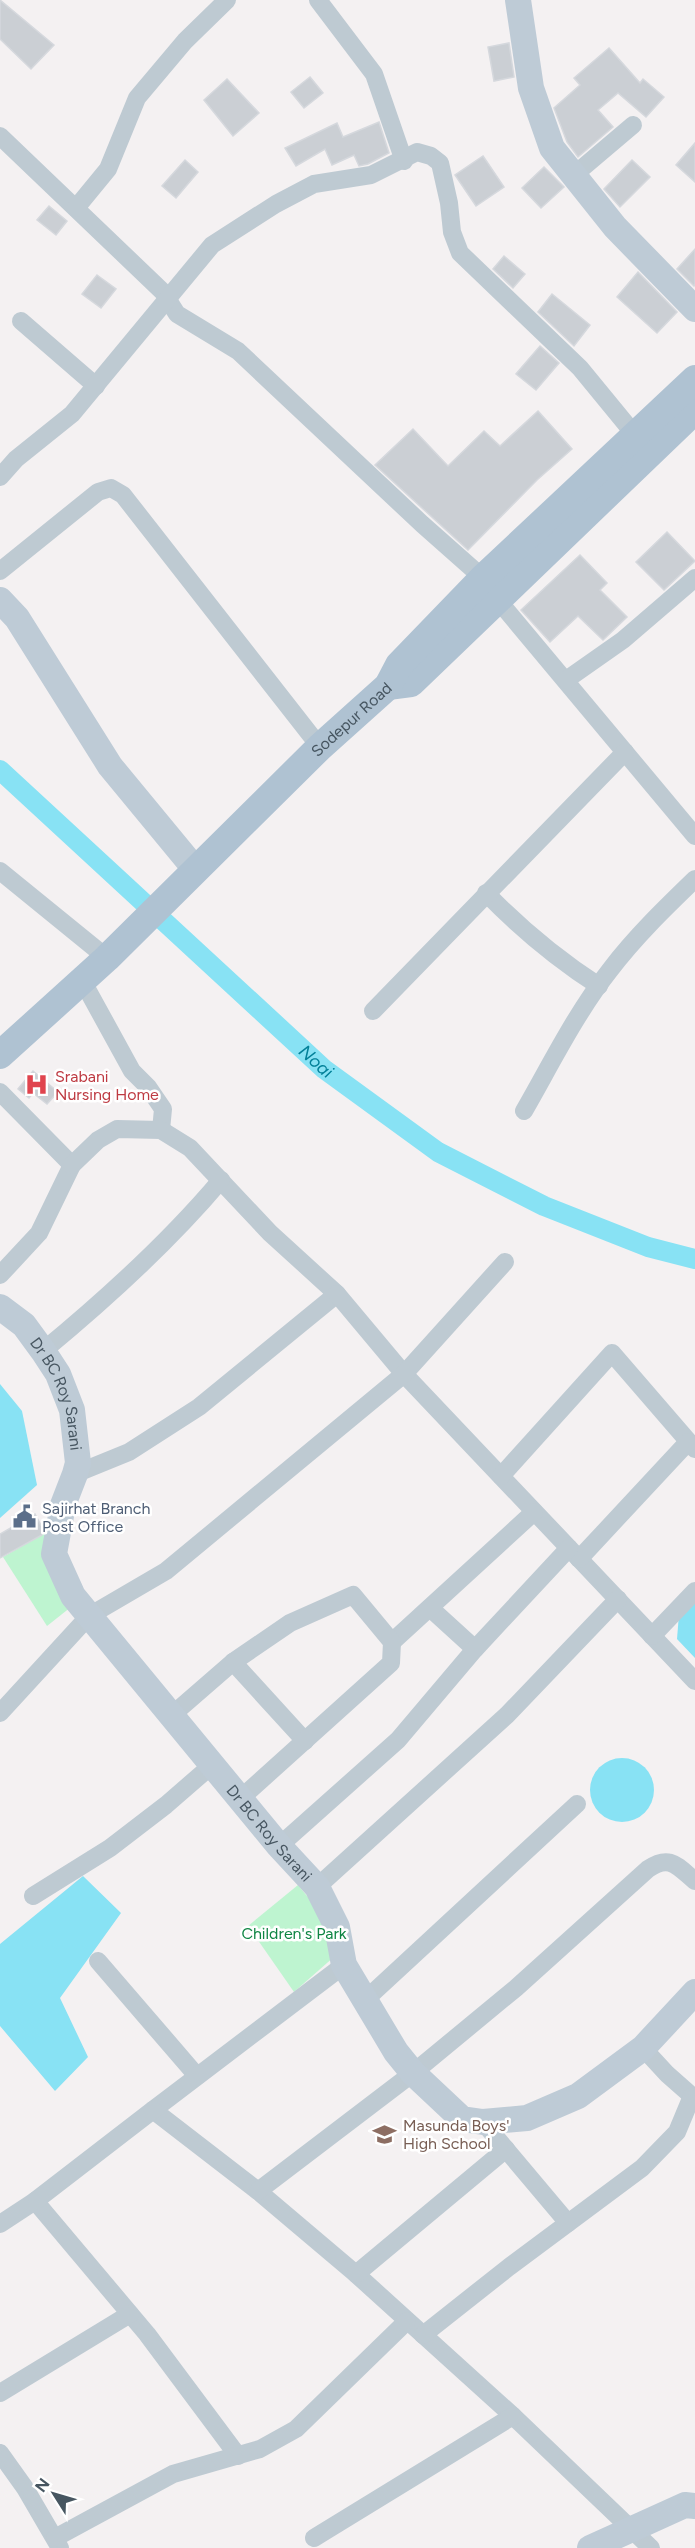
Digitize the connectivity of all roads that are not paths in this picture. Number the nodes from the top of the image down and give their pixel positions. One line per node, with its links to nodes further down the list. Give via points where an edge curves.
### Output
1 (227, 0): 8 (street, via 185,41 137,98 108,169)
2 (318, 0): 6 (street, via 374,75)
3 (518, 0): 7 (street, via 531,88 552,148)
4 (633, 125): 7 (street)
5 (0, 136): 8 (street)
6 (404, 161): 9 (street, via 371,175 314,184 276,204 212,245); 15 (street, via 417,152 440,163 452,232 460,253 580,368)
7 (574, 175): 10 (street, via 615,226)
8 (76, 208): 9 (street)
9 (168, 300): 13 (street); 19 (street, via 177,314 238,351)
10 (695, 309)
11 (21, 321): 13 (street)
12 (695, 379): 15 (main road, Sodepur Road)
13 (96, 386): 16 (street, via 72,414 16,459)
14 (695, 410): 19 (main road)
15 (635, 435): 19 (main road, Sodepur Road)
16 (0, 477)
17 (0, 571): 22 (street, via 98,492 111,488 123,495)
18 (695, 578): 21 (street, via 622,640)
19 (490, 588): 21 (street); 22 (main road, Sodepur Road, via 399,665 388,686)
20 (0, 600): 27 (street, via 18,618 110,766)
21 (566, 680): 23 (street)
22 (320, 747): 27 (main road, Sodepur Road)
23 (625, 752): 24 (street); 29 (street)
24 (688, 815): 25 (street)
25 (695, 836)
26 (0, 871): 30 (street)
27 (189, 876): 30 (main road, Sodepur Road)
28 (695, 879): 32 (street, via 637,938)
29 (486, 893): 32 (street, via 524,932); 33 (street)
30 (116, 948): 31 (main road, Sodepur Road)
31 (82, 980): 34 (main road, Sodepur Road); 37 (street, via 132,1071 163,1109)
32 (599, 986): 36 (street)
33 (373, 1011)
34 (0, 1055)
35 (0, 1092): 38 (street)
36 (524, 1111)
37 (161, 1130): 38 (street, via 117,1129 98,1140); 39 (street, via 190,1148)
38 (72, 1165): 41 (street, via 39,1233)
39 (221, 1180): 42 (street, via 270,1233); 44 (street, via 191,1216)
40 (505, 1262): 45 (street)
41 (0, 1275)
42 (337, 1294): 45 (street); 47 (street, via 199,1407 129,1452)
43 (0, 1307): 44 (street, Dr BC Roy Sarani, via 24,1325)
44 (43, 1351): 47 (street, Dr BC Roy Sarani, via 58,1374 72,1410 78,1462)
45 (404, 1374): 48 (street); 54 (street, via 166,1572)
46 (691, 1446): 48 (street, via 612,1353); 50 (street)
47 (75, 1474): 54 (street, Dr BC Roy Sarani, via 63,1504 54,1554 73,1596)
48 (501, 1476): 49 (street)
49 (534, 1512): 50 (street); 53 (street)
50 (574, 1553): 52 (street); 57 (street)
51 (695, 1591): 55 (street)
52 (618, 1599): 55 (street); 68 (street, via 507,1715)
53 (430, 1608): 56 (street); 57 (street)
54 (89, 1616): 60 (street); 61 (street, Dr BC Roy Sarani)
55 (652, 1636): 59 (street)
56 (392, 1642): 58 (street, via 353,1595 290,1623); 62 (street, via 391,1663)
57 (475, 1649): 66 (street, via 398,1740)
58 (233, 1662): 61 (street); 62 (street)
59 (695, 1681)
60 (0, 1713)
61 (172, 1715): 63 (street, Dr BC Roy Sarani)
62 (305, 1741): 64 (street)
63 (212, 1766): 64 (street, Dr BC Roy Sarani); 69 (street, via 110,1848)
64 (240, 1799): 66 (street, Dr BC Roy Sarani)
65 (577, 1804): 73 (street)
66 (279, 1846): 68 (street, Dr BC Roy Sarani)
67 (695, 1881): 75 (street, via 673,1863 659,1861 516,1988)
68 (317, 1887): 71 (street, Dr BC Roy Sarani, via 337,1927)
69 (33, 1896)
70 (98, 1961): 76 (street)
71 (344, 1965): 73 (street, Dr BC Roy Sarani); 76 (street)
72 (695, 1992): 74 (street, Dr BC Roy Sarani)
73 (364, 2001): 75 (street, Dr BC Roy Sarani)
74 (643, 2048): 77 (street); 79 (street, Dr BC Roy Sarani, via 578,2096 527,2118)
75 (412, 2073): 79 (street, Dr BC Roy Sarani, via 462,2119); 81 (street)
76 (197, 2076): 78 (street)
77 (694, 2096): 83 (street, via 662,2150)
78 (153, 2110): 81 (street); 82 (street)
79 (483, 2122): 80 (street)
80 (506, 2149): 83 (street); 85 (street)
81 (258, 2191): 85 (street)
82 (35, 2201): 84 (street); 86 (street)
83 (568, 2223): 88 (street)
84 (0, 2224)
85 (356, 2274): 87 (street)
86 (130, 2314): 89 (street); 92 (street)
87 (407, 2321): 88 (street); 92 (street, via 296,2429)
88 (423, 2335): 90 (street)
89 (0, 2392)
90 (513, 2416): 94 (street); 95 (street)
91 (0, 2453): 96 (street)
92 (238, 2456): 96 (street, via 173,2474)
93 (695, 2506): 94 (street, via 685,2505)
94 (632, 2530): 97 (street); 98 (street)
95 (314, 2538)
96 (57, 2543)
97 (590, 2548)
98 (651, 2548)

